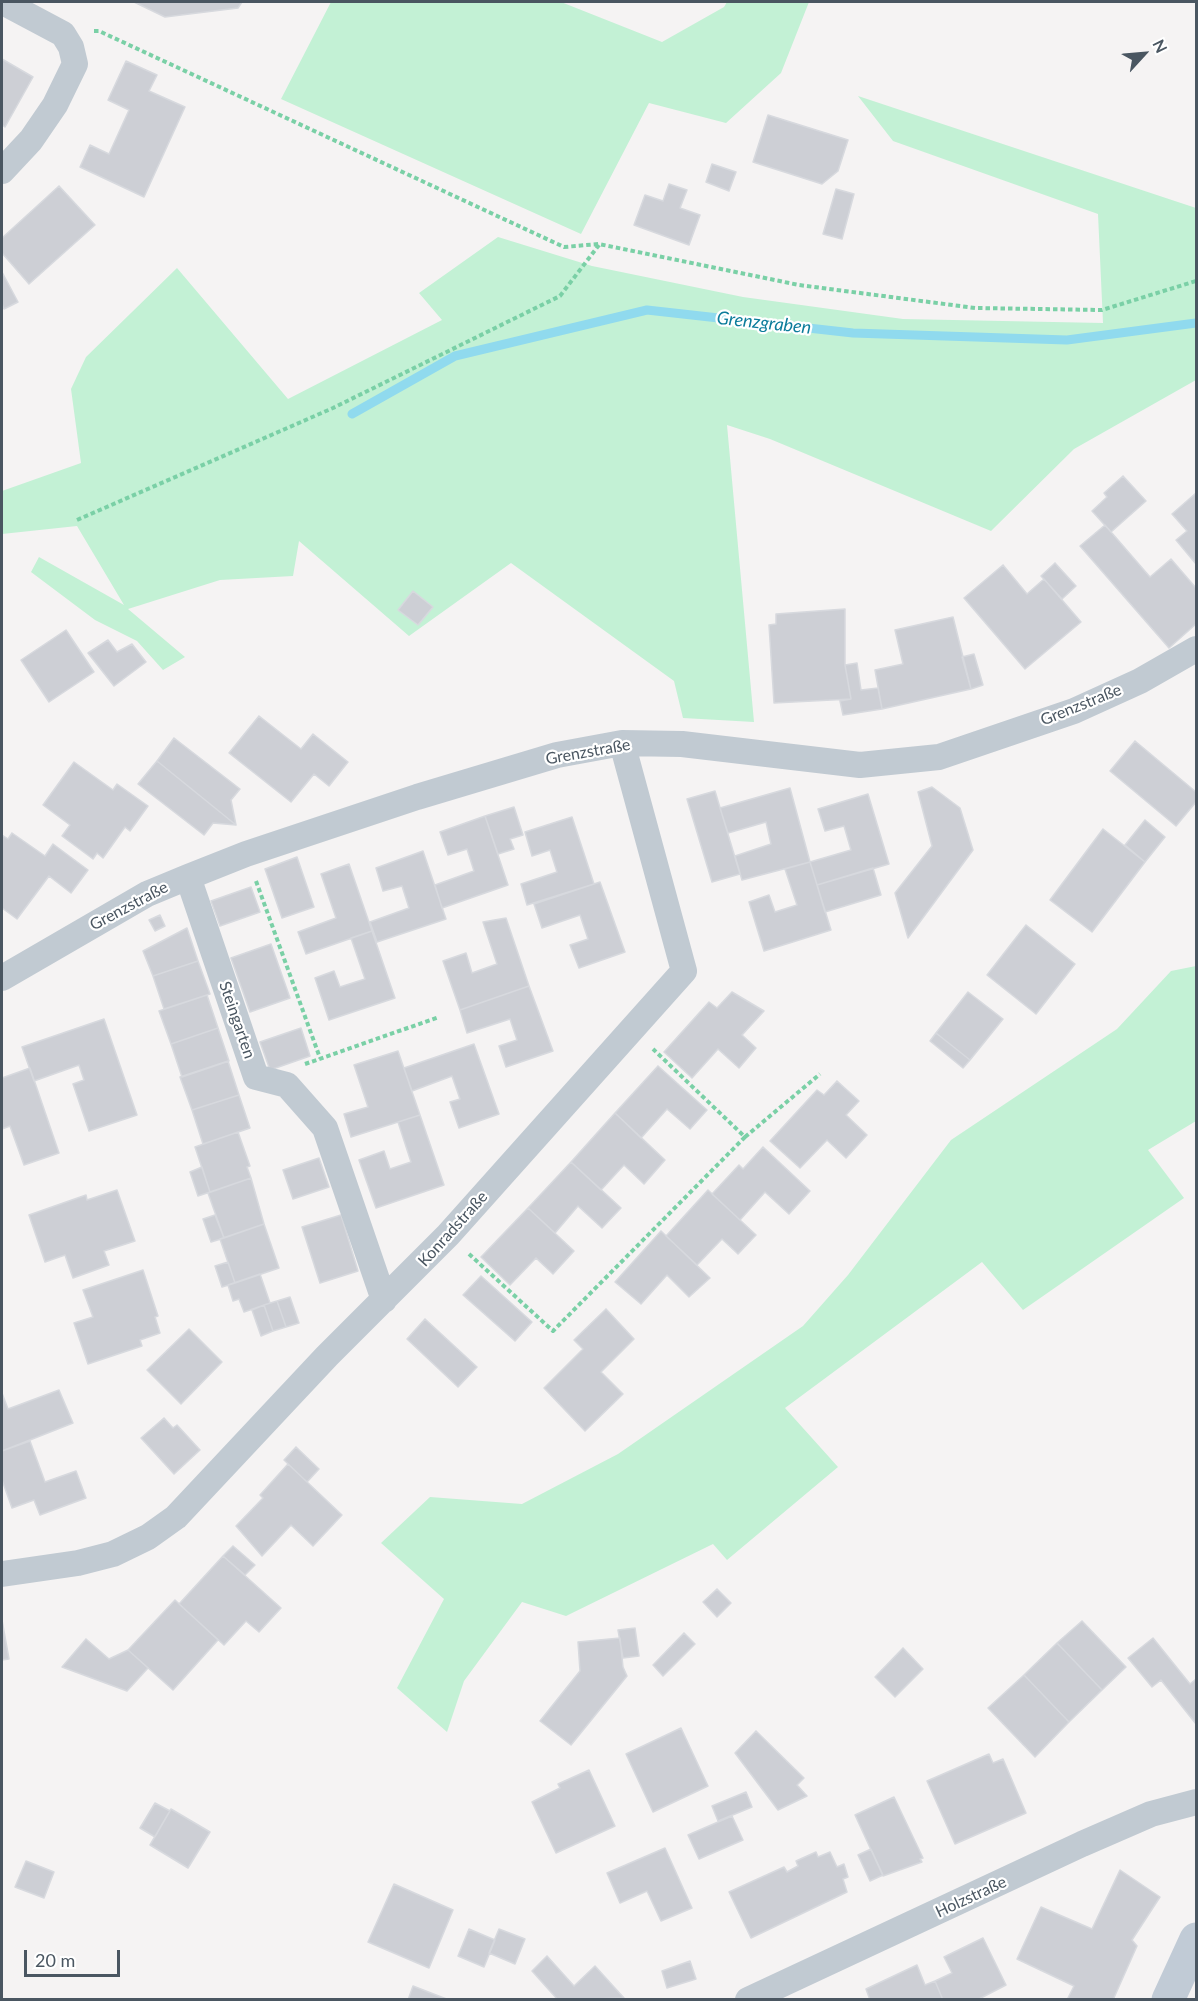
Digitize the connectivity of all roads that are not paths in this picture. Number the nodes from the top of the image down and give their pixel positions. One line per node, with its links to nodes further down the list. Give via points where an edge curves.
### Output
1 (3, 2): 2 (street, via 63,34 75,64 56,105)
2 (2, 171)
3 (1197, 649): 4 (street, Grenzstraße, via 1074,711 939,756 860,765 682,744)
4 (622, 743): 5 (street, Grenzstraße, via 557,755 417,797); 7 (street, Konradstraße, via 684,971 448,1235)
5 (188, 877): 6 (street, Grenzstraße, via 147,894); 7 (street, Steingarten, via 256,1077 287,1086 325,1128)
6 (2, 978)
7 (384, 1300): 8 (street, Konradstraße, via 194,1500 148,1537 113,1554 78,1563)
8 (3, 1570)
9 (1197, 1802): 11 (street, Holzstraße, via 1151,1814)
10 (1197, 1939): 12 (street)
11 (748, 2000)
12 (1168, 2000)

